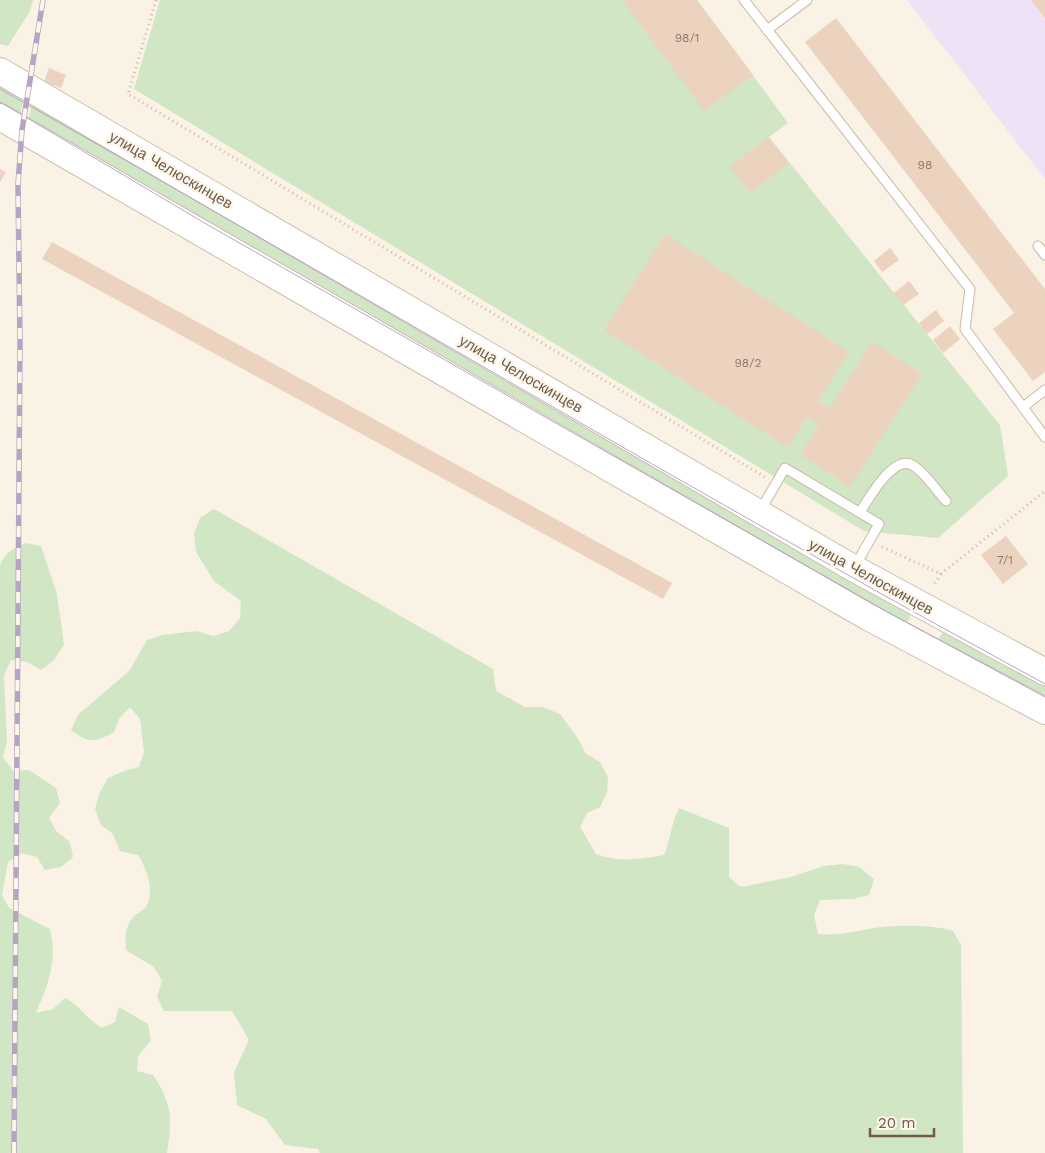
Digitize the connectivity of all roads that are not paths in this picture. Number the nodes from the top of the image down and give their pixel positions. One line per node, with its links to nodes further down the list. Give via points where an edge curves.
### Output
1 (744, 0): 3 (lane)
2 (805, 0): 3 (lane)
3 (768, 30): 9 (lane, via 970,289 965,329)
4 (0, 71): 13 (main road, улица Челюскинцев)
5 (0, 118): 16 (main road, via 859,612)
6 (1038, 246): 7 (lane)
7 (1045, 255)
8 (1045, 390): 9 (lane)
9 (1023, 407): 10 (lane)
10 (1045, 437)
11 (946, 501): 12 (lane, via 914,465 906,463 885,475)
12 (860, 512): 13 (lane, via 785,468); 14 (lane, via 879,524)
13 (759, 513): 14 (main road, улица Челюскинцев)
14 (853, 568): 15 (main road, улица Челюскинцев)
15 (1045, 672)
16 (1045, 711)

